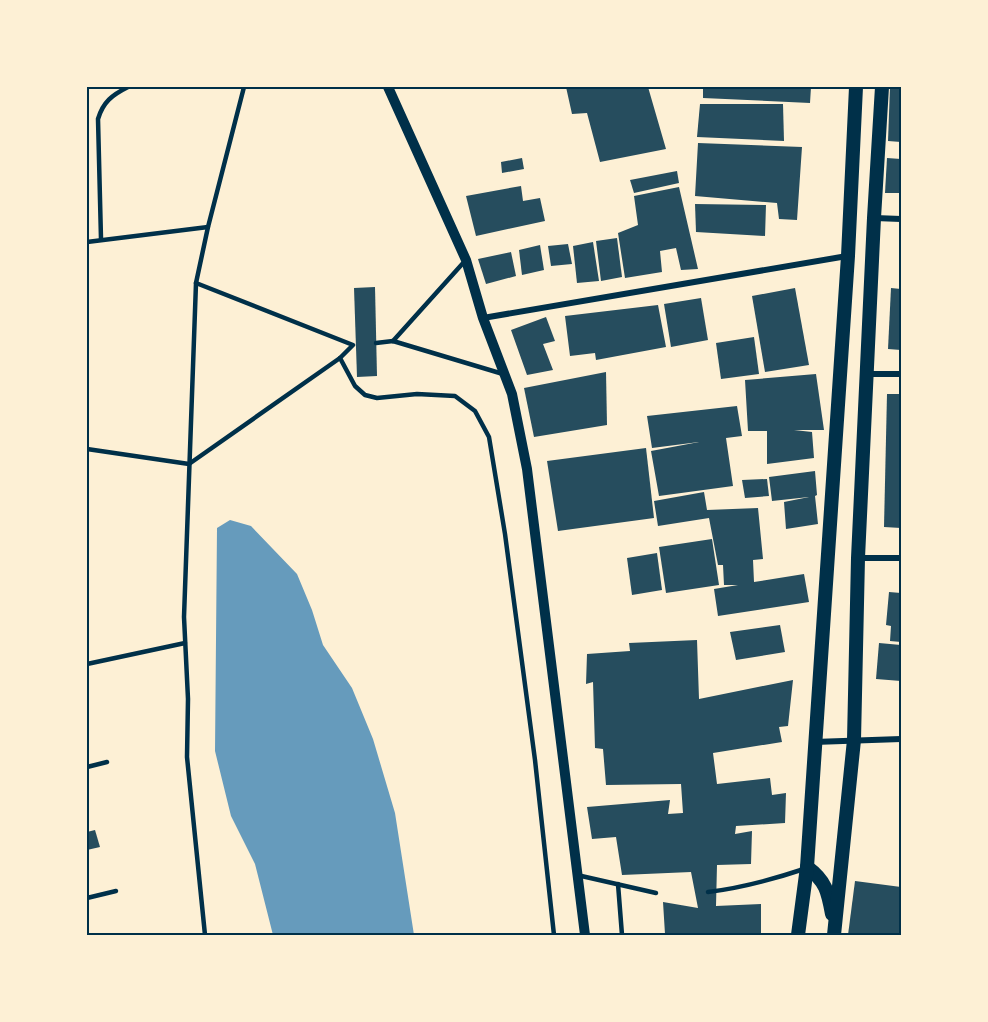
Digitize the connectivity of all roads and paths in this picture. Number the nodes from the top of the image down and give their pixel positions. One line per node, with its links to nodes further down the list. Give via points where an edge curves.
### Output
1 (128, 87): 9 (lane, via 101,107 98,119)
2 (244, 87): 8 (lane)
3 (388, 87): 12 (street)
4 (856, 87): 11 (main road)
5 (882, 87): 6 (main road)
6 (874, 218): 7 (street); 18 (main road)
7 (901, 219)
8 (208, 227): 9 (lane); 13 (lane)
9 (101, 239): 10 (lane)
10 (87, 242)
11 (848, 256): 14 (street); 29 (main road)
12 (466, 260): 14 (street); 15 (lane)
13 (196, 283): 17 (lane, via 355,344); 22 (lane)
14 (483, 318): 20 (street)
15 (393, 341): 16 (lane); 20 (lane)
16 (376, 343)
17 (340, 358): 22 (lane); 41 (lane, via 355,386 365,395 455,396 475,411 489,437 536,760)
18 (866, 374): 19 (street); 23 (main road)
19 (901, 374)
20 (506, 375): 33 (street, via 527,469)
21 (87, 449): 22 (lane)
22 (189, 464): 25 (lane)
23 (858, 558): 24 (street); 28 (main road)
24 (901, 558)
25 (185, 643): 26 (lane); 40 (lane, via 187,757)
26 (87, 664)
27 (901, 739): 28 (street)
28 (854, 740): 29 (street); 39 (main road)
29 (814, 742): 32 (main road)
30 (107, 762): 31 (lane)
31 (87, 767)
32 (807, 867): 36 (lane, via 762,883); 39 (main road, via 822,880 828,893); 44 (main road)
33 (577, 874): 34 (lane); 42 (street)
34 (618, 884): 37 (lane); 43 (lane)
35 (116, 891): 38 (lane)
36 (708, 892)
37 (656, 893)
38 (87, 898)
39 (834, 932)
40 (205, 935)
41 (554, 935)
42 (585, 935)
43 (622, 935)
44 (798, 935)

